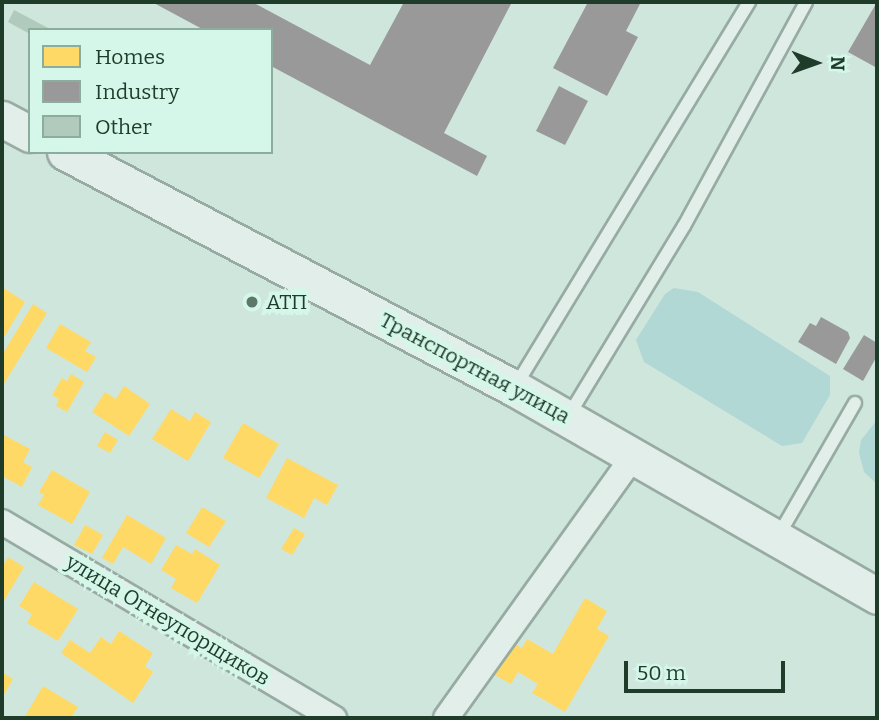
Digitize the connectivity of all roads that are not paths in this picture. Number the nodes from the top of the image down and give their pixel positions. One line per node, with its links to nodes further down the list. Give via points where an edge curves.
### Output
1 (749, 2): 6 (lane)
2 (806, 2): 8 (lane, via 684,226)
3 (2, 119): 4 (main road)
4 (28, 133)
5 (69, 154): 6 (main road, Транспортная улица)
6 (514, 388): 8 (main road, Транспортная улица)
7 (855, 403): 11 (lane)
8 (567, 418): 9 (main road, Транспортная улица)
9 (634, 455): 11 (main road, Транспортная улица); 14 (street)
10 (2, 522): 13 (street, улица Огнеупорщиков)
11 (777, 538): 12 (main road, Транспортная улица)
12 (877, 596)
13 (334, 718)
14 (446, 718)

